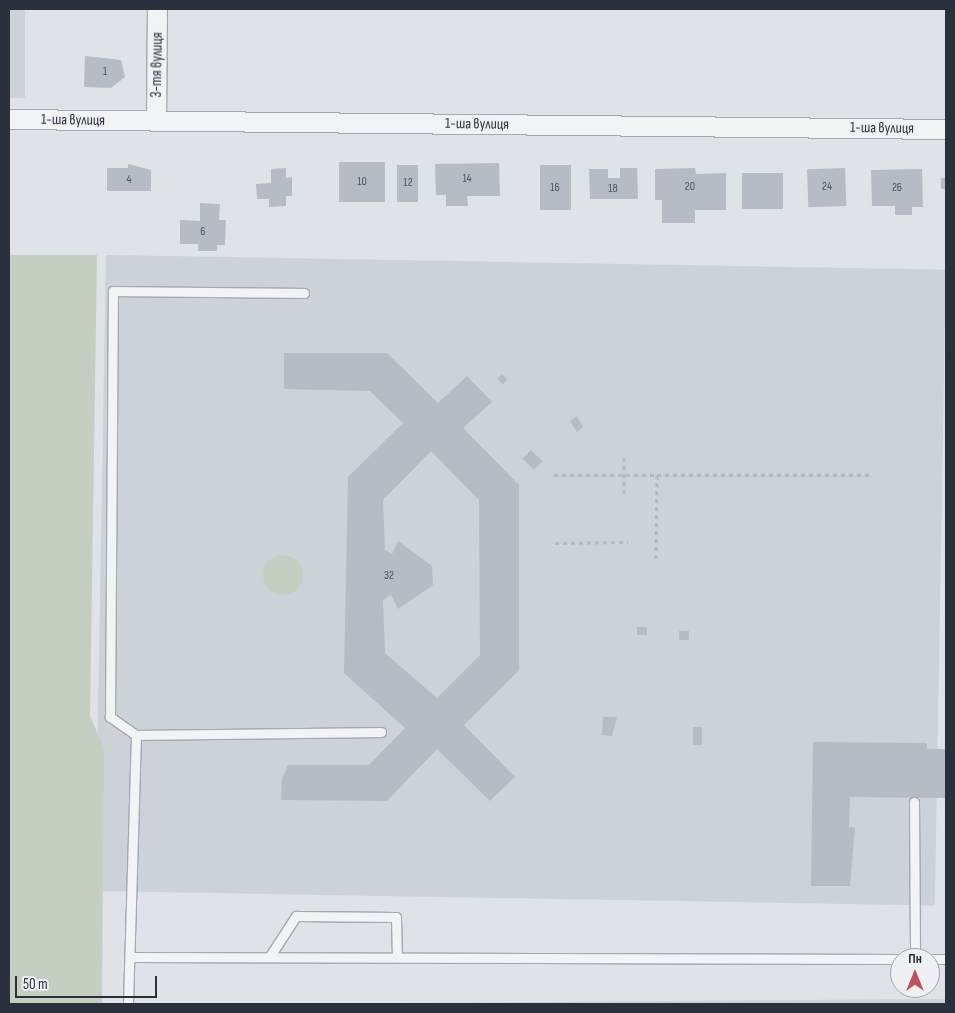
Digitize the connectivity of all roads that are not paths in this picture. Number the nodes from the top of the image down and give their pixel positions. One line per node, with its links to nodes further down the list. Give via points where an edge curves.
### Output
1 (157, 9): 3 (street, 3-тя вулиця)
2 (9, 119): 3 (street, 1-ша вулиця)
3 (156, 121): 4 (street, 1-ша вулиця)
4 (946, 129)
5 (304, 293): 7 (lane, via 113,291 110,717)
6 (381, 732): 7 (lane)
7 (136, 735): 11 (lane)
8 (914, 802): 9 (lane)
9 (915, 948)
10 (270, 956): 11 (lane); 12 (lane); 12 (lane, via 296,916 396,917)
11 (130, 957): 14 (lane)
12 (397, 957): 13 (lane)
13 (890, 959)
14 (128, 1004)

